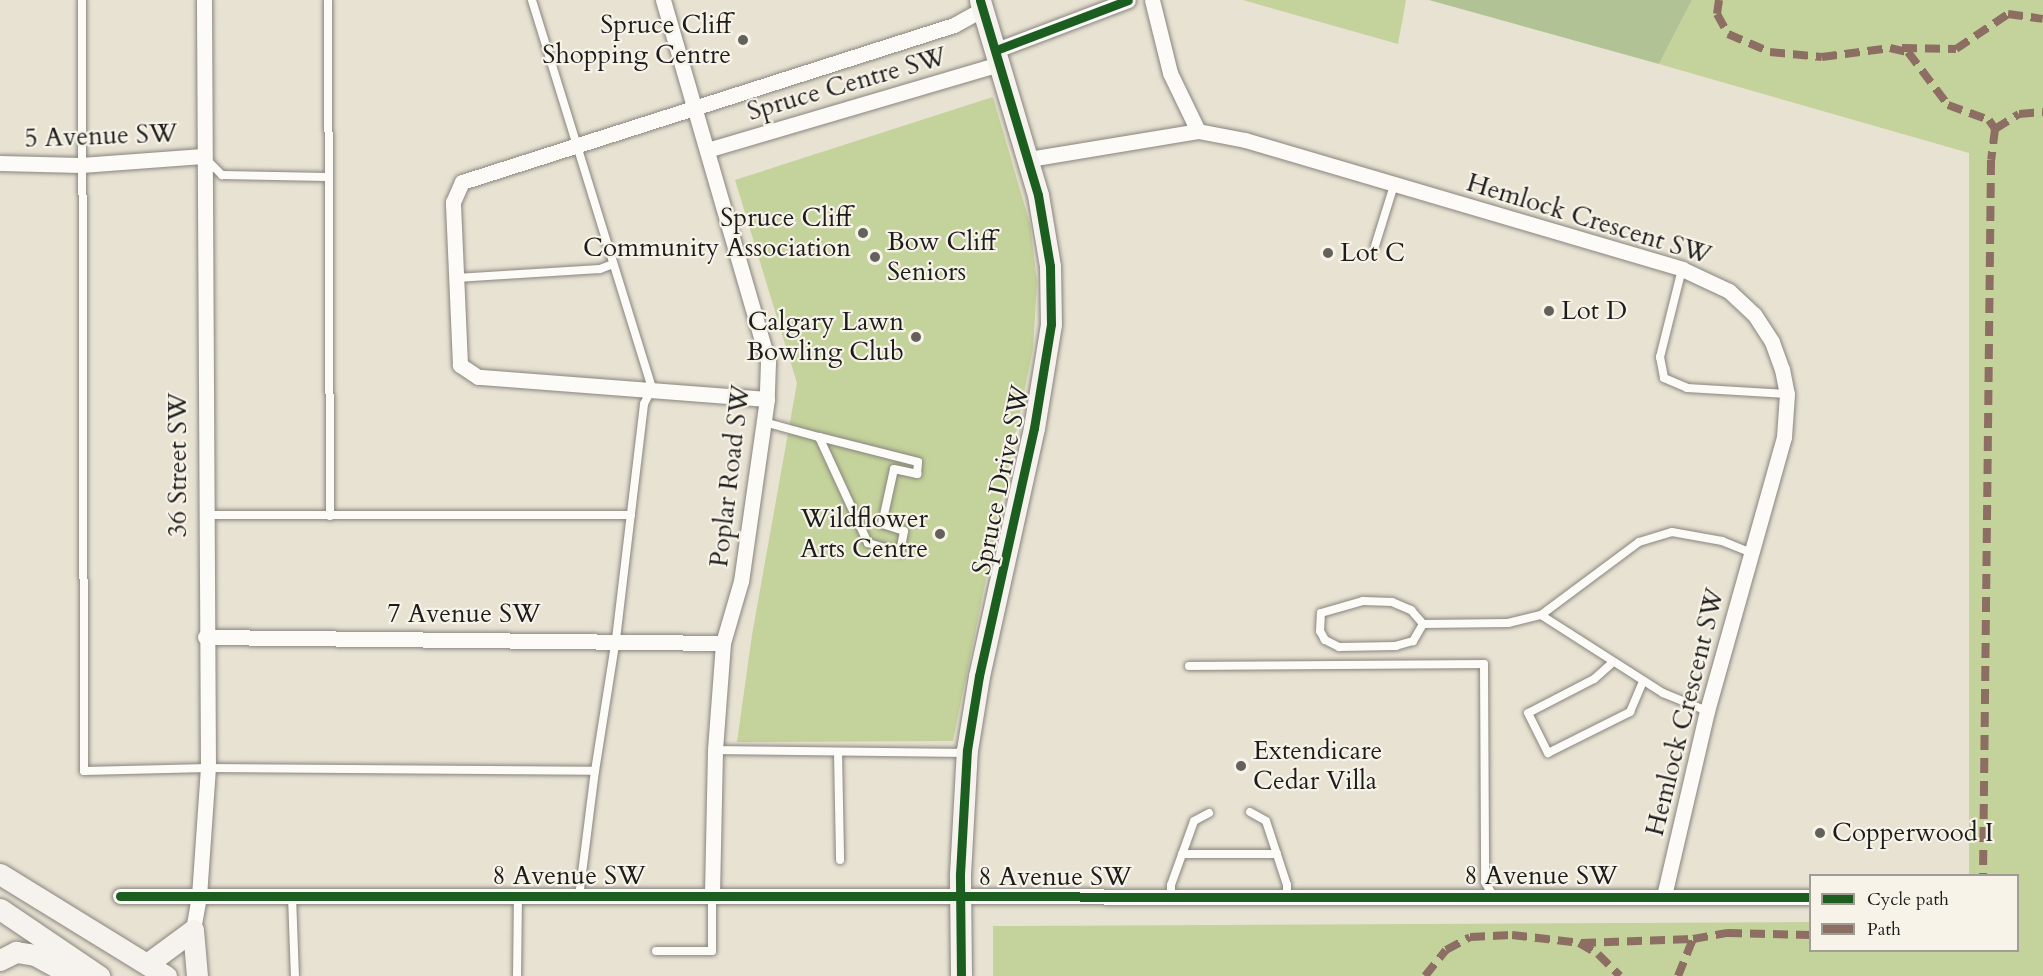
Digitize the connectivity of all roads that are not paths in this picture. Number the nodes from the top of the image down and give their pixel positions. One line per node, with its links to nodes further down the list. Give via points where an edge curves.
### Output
1 (82, 0): 17 (lane)
2 (204, 0): 14 (street, 36 Street SW)
3 (328, 0): 18 (lane)
4 (532, 0): 12 (lane)
5 (663, 0): 10 (street, Poplar Road SW)
6 (1128, 0): 9 (street, Spruce Centre SW)
7 (1152, 0): 11 (street, via 1170,73)
8 (982, 5): 9 (street, Spruce Drive SW); 10 (street, Spruce Centre SW, via 954,25)
9 (998, 57): 13 (street, Spruce Centre SW); 15 (street, Spruce Drive SW)
10 (695, 108): 12 (street, Spruce Centre SW); 13 (street, Poplar Road SW)
11 (1198, 131): 15 (street, Hemlock Crescent SW); 19 (street, Hemlock Crescent SW, via 1245,140)
12 (576, 144): 21 (lane); 23 (street, Spruce Centre SW, via 462,182 453,202)
13 (707, 150): 26 (street, Poplar Road SW, via 768,362)
14 (203, 156): 17 (street, 5 Avenue SW); 18 (lane, via 222,175); 29 (street, 36 Street SW)
15 (1029, 159): 44 (street, Spruce Drive SW, via 1050,266 1051,324 1034,428 979,676)
16 (0, 163): 17 (street, 5 Avenue SW)
17 (81, 165): 45 (lane, via 84,771)
18 (327, 177): 31 (lane)
19 (1394, 185): 20 (lane); 22 (street, Hemlock Crescent SW)
20 (1375, 246)
21 (613, 264): 23 (lane, via 600,269); 24 (lane)
22 (1682, 268): 25 (street, Hemlock Crescent SW, via 1729,291 1754,314 1772,342); 25 (lane, via 1660,357 1664,378 1687,388)
23 (456, 278): 24 (street, Spruce Centre SW, via 460,365 478,377)
24 (652, 388): 26 (street); 30 (lane, via 644,404)
25 (1787, 394): 32 (street, Hemlock Crescent SW, via 1784,437)
26 (767, 399): 27 (street, Poplar Road SW)
27 (764, 422): 28 (lane); 37 (street, Poplar Road SW, via 741,581)
28 (819, 437): 28 (lane, via 868,543 900,552 904,531 882,524 894,469 916,474 918,462)
29 (204, 515): 31 (lane); 35 (street, 36 Street SW)
30 (631, 515): 31 (lane); 36 (lane)
31 (330, 516)
32 (1751, 553): 33 (lane, via 1722,541 1672,532 1639,542); 41 (street, Hemlock Crescent SW)
33 (1541, 615): 34 (lane, via 1508,622); 38 (lane)
34 (1423, 624): 34 (lane, via 1411,610 1392,602 1363,601 1321,613 1320,631 1325,640 1339,647 1396,646 1413,640)
35 (205, 637): 36 (street, 7 Avenue SW); 45 (street, 36 Street SW)
36 (616, 639): 37 (street, 7 Avenue SW); 46 (lane)
37 (723, 643): 42 (street, Poplar Road SW)
38 (1612, 663): 40 (lane); 40 (lane, via 1594,679 1528,713 1548,753 1630,712)
39 (1189, 666): 61 (lane, via 1484,664 1485,882)
40 (1643, 681): 41 (lane)
41 (1707, 711): 56 (street, Hemlock Crescent SW)
42 (715, 750): 43 (lane); 59 (street, Poplar Road SW)
43 (837, 752): 44 (lane); 51 (lane)
44 (967, 753): 63 (street, Spruce Drive SW)
45 (208, 768): 46 (lane); 54 (street, 36 Street SW)
46 (595, 771): 58 (lane)
47 (1250, 812): 50 (lane, via 1266,821)
48 (1209, 813): 49 (lane, via 1194,821)
49 (1182, 854): 50 (lane); 64 (lane)
50 (1277, 854): 60 (lane)
51 (840, 861)
52 (0, 874): 69 (street)
53 (120, 896): 54 (street, 8 Avenue SW)
54 (199, 896): 55 (street, 8 Avenue SW); 66 (street, 36 Street SW)
55 (292, 896): 57 (street, 8 Avenue SW); 74 (lane)
56 (1664, 896): 61 (street, 8 Avenue SW); 62 (street, 8 Avenue SW)
57 (518, 897): 58 (street, 8 Avenue SW); 75 (lane)
58 (579, 897): 59 (street, 8 Avenue SW)
59 (712, 897): 63 (street, 8 Avenue SW); 67 (lane, via 712,951)
60 (1287, 897): 61 (street, 8 Avenue SW); 64 (street, 8 Avenue SW)
61 (1494, 897)
62 (1809, 897)
63 (960, 898): 64 (street, 8 Avenue SW); 76 (street, Spruce Drive SW)
64 (1171, 898)
65 (0, 909): 71 (street)
66 (193, 930): 69 (street); 73 (street, 36 Street SW)
67 (656, 951)
68 (0, 960): 70 (street, via 16,952 35,955)
69 (147, 964): 72 (street)
70 (73, 976)
71 (99, 976)
72 (166, 976)
73 (197, 976)
74 (296, 976)
75 (517, 976)
76 (961, 976)

